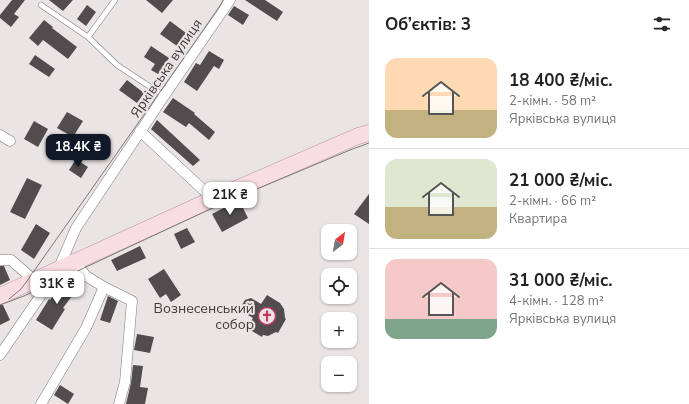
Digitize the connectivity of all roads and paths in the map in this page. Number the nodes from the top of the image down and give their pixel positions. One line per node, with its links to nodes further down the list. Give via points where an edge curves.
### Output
1 (115, 0): 4 (lane)
2 (230, 0): 5 (street, Ярківська вулиця)
3 (41, 5): 4 (lane)
4 (88, 37): 5 (lane, via 117,65)
5 (164, 96): 6 (street, Ярківська вулиця)
6 (140, 131): 10 (street); 13 (street, Ярківська вулиця, via 76,228)
7 (369, 133): 10 (main road)
8 (0, 135): 9 (street)
9 (10, 141)
10 (213, 199): 12 (main road)
11 (0, 260): 14 (street, via 11,260)
12 (75, 262): 13 (main road); 15 (street, via 86,276)
13 (58, 270): 14 (main road); 17 (street, Ярківська вулиця)
14 (35, 280): 16 (main road)
15 (104, 287): 18 (street, via 86,328); 19 (street, via 132,301 125,382)
16 (0, 296)
17 (0, 355)
18 (42, 404)
19 (119, 404)

